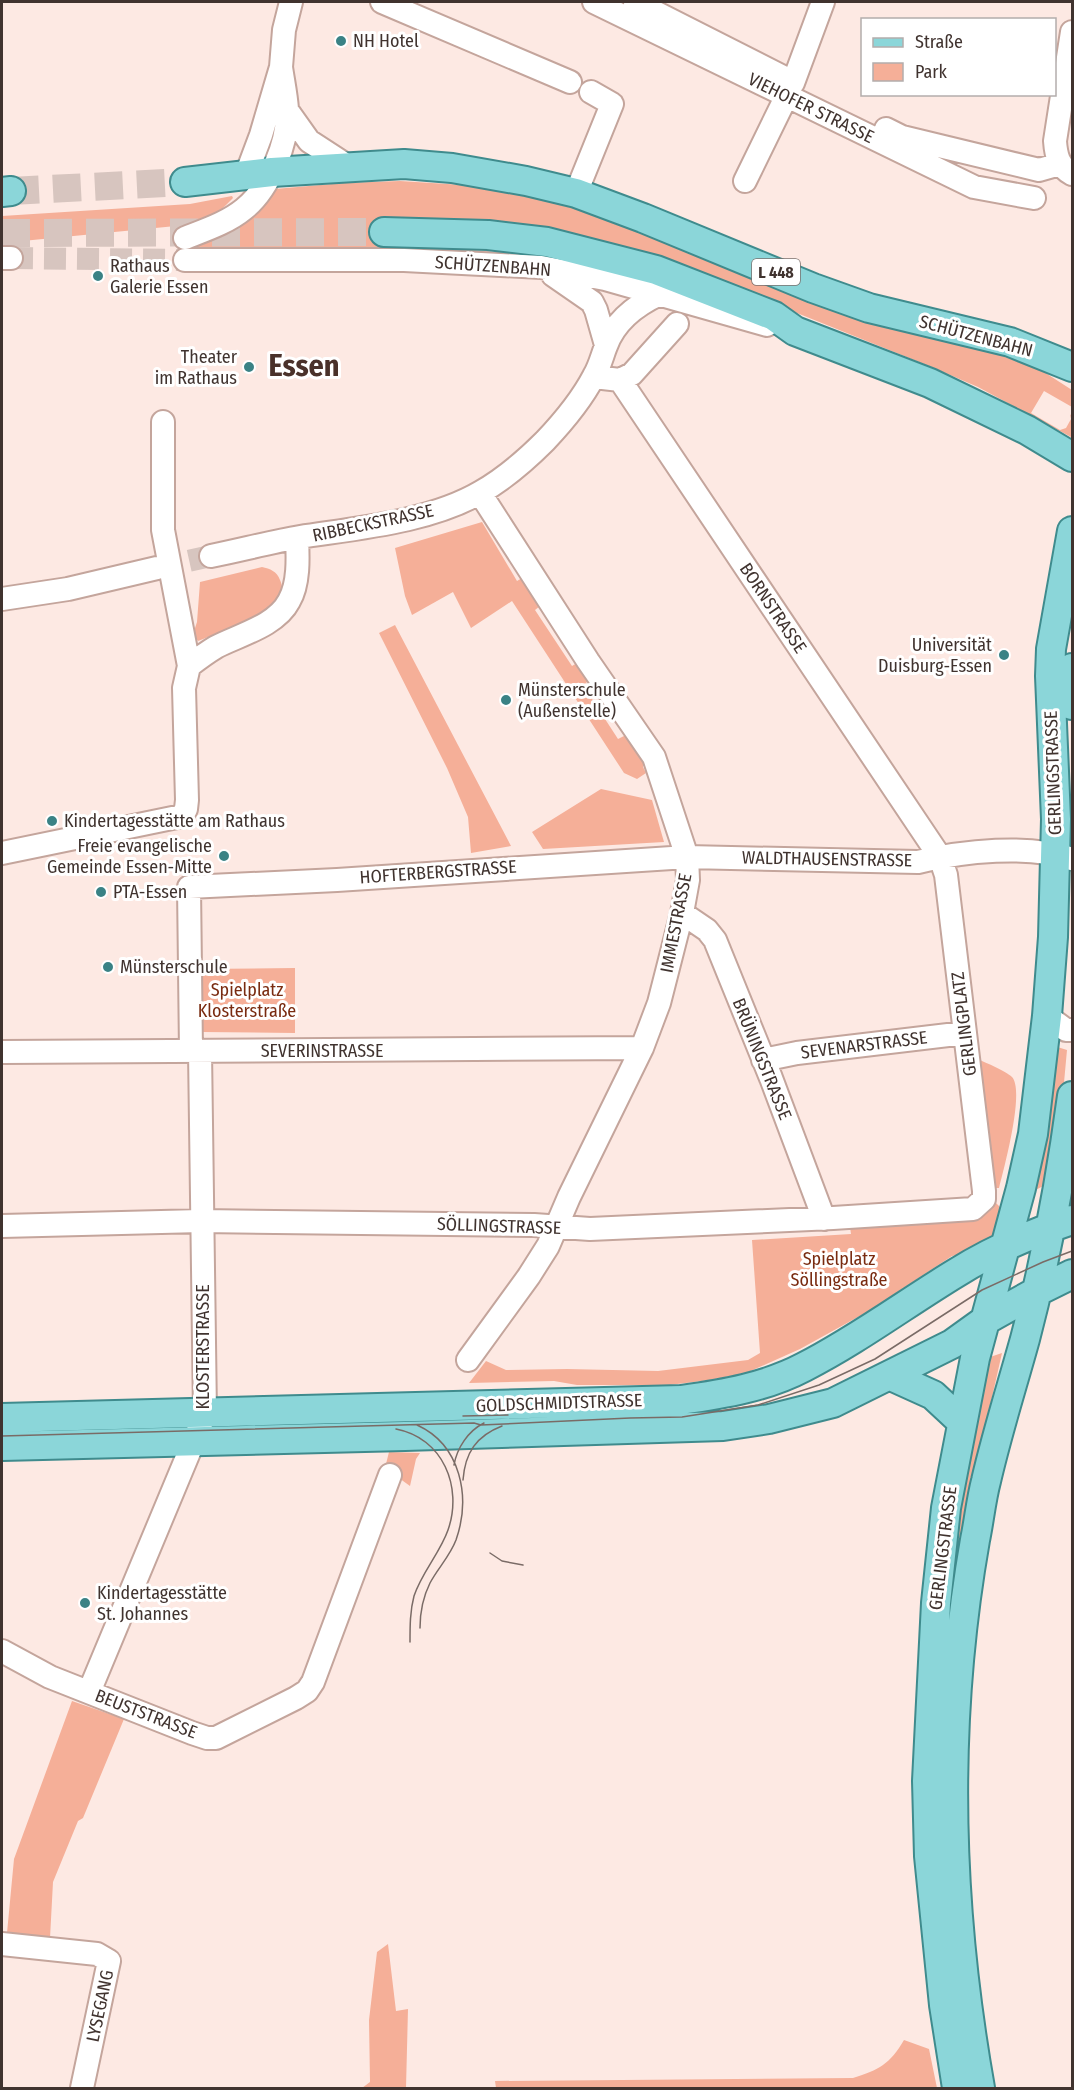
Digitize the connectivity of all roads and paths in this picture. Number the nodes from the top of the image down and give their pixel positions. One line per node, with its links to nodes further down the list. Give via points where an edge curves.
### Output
1 (291, 2): 7 (street)
2 (382, 2): 8 (street)
3 (594, 2): 9 (street, VIEHOFER STRASSE)
4 (644, 4): 9 (street, VIEHOFER STRASSE)
5 (818, 4): 9 (street)
6 (1072, 32): 13 (street, via 1055,141 1056,152)
7 (281, 67): 11 (street); 14 (street, via 259,141)
8 (570, 82)
9 (790, 89): 13 (street, VIEHOFER STRASSE, via 902,137 1039,170); 15 (street); 18 (street, VIEHOFER STRASSE, via 975,187)
10 (591, 92): 17 (street, via 612,104)
11 (287, 110): 12 (street, via 309,141); 14 (street, via 282,148)
12 (349, 167): 14 (main road, SCHÜTZENBAHN / L 448); 17 (main road, SCHÜTZENBAHN / L 448, via 404,164 452,168)
13 (1066, 169)
14 (259, 173): 16 (main road, SCHÜTZENBAHN / L 448); 20 (street, SCHÜTZENBAHN, via 260,192 245,209 185,249)
15 (745, 181)
16 (185, 182)
17 (576, 193): 25 (main road, SCHÜTZENBAHN / L 448, via 870,308 1010,342)
18 (1034, 198)
19 (384, 232): 23 (main road, SCHÜTZENBAHN / L 448, via 488,235 547,242 656,270 774,316)
20 (541, 267): 21 (street, SCHÜTZENBAHN); 24 (street, via 592,302)
21 (660, 294): 23 (street, SCHÜTZENBAHN); 24 (street, RIBBECKSTRASSE, via 629,311)
22 (677, 324): 27 (street, via 632,374)
23 (795, 331): 29 (main road, SCHÜTZENBAHN / L 448, via 941,388)
24 (606, 345): 26 (street, RIBBECKSTRASSE)
25 (1072, 367)
26 (594, 377): 27 (street); 30 (street, RIBBECKSTRASSE, via 545,441)
27 (620, 380): 42 (street, BORNSTRASSE)
28 (163, 422): 36 (street, via 163,530)
29 (1072, 457)
30 (480, 493): 32 (street, RIBBECKSTRASSE, via 439,510 386,524); 41 (street, IMMESTRASSE, via 654,757)
31 (1072, 531): 40 (main road, GERLINGSTRASSE, via 1051,649 1050,676)
32 (297, 538): 33 (street, RIBBECKSTRASSE); 36 (street, via 293,591 281,613)
33 (211, 556)
34 (157, 568): 35 (street, via 68,589)
35 (2, 599)
36 (189, 666): 39 (street, via 184,688 185,808)
37 (1072, 668): 38 (main road, GERLINGSTRASSE)
38 (1072, 705)
39 (2, 853)
40 (1064, 856): 42 (street, WALDTHAUSENSTRASSE, via 1024,850); 45 (main road, GERLINGSTRASSE)
41 (687, 857): 42 (street, WALDTHAUSENSTRASSE, via 918,862); 43 (street, HOFTERBERGSTRASSE); 44 (street, IMMESTRASSE, via 688,880)
42 (940, 857): 47 (street, GERLINGPLATZ, via 946,875)
43 (189, 886): 49 (street, KLOSTERSTRASSE)
44 (682, 913): 48 (street, IMMESTRASSE, via 659,1003); 51 (street, BRÜNINGSTRASSE, via 715,940)
45 (1047, 1016): 46 (street); 59 (main road, GERLINGSTRASSE, via 1033,1134)
46 (1072, 1030)
47 (965, 1033): 51 (street, SEVENARSTRASSE); 53 (street, GERLINGPLATZ)
48 (642, 1048): 49 (street, SEVERINSTRASSE); 58 (street, IMMESTRASSE)
49 (195, 1051): 50 (street, SEVERINSTRASSE); 55 (street, KLOSTERSTRASSE)
50 (2, 1052)
51 (763, 1059): 54 (street, BRÜNINGSTRASSE)
52 (1072, 1096): 56 (main road, GERLINGSTRASSE)
53 (984, 1191): 54 (street, SÖLLINGSTRASSE, via 984,1199 973,1209)
54 (824, 1219): 58 (street, SÖLLINGSTRASSE)
55 (201, 1221): 57 (street, SÖLLINGSTRASSE); 58 (street, SÖLLINGSTRASSE); 65 (street, KLOSTERSTRASSE)
56 (1062, 1224): 59 (main road, GOLDSCHMIDTSTRASSE); 61 (main road, GERLINGSTRASSE)
57 (2, 1226)
58 (557, 1228): 63 (street, IMMESTRASSE, via 540,1260)
59 (1006, 1248): 62 (main road, GERLINGSTRASSE); 65 (main road, GOLDSCHMIDTSTRASSE, via 958,1271 803,1368 727,1394 681,1400)
60 (1072, 1274): 61 (main road, GOLDSCHMIDTSTRASSE)
61 (1036, 1292): 62 (main road, GOLDSCHMIDTSTRASSE); 76 (main road, GERLINGSTRASSE, via 986,1482 964,1602 955,1702 954,1855 969,2026)
62 (984, 1321): 64 (main road, GOLDSCHMIDTSTRASSE, via 952,1344); 67 (main road, GERLINGSTRASSE)
63 (468, 1360)
64 (891, 1376): 67 (main road, via 933,1395); 68 (main road, GOLDSCHMIDTSTRASSE, via 834,1403 723,1426)
65 (205, 1414): 66 (main road, GOLDSCHMIDTSTRASSE); 68 (street, KLOSTERSTRASSE)
66 (2, 1418)
67 (962, 1422): 75 (main road, GERLINGSTRASSE, via 946,1508 936,1602 927,1781 937,1944)
68 (194, 1441): 69 (main road, GOLDSCHMIDTSTRASSE); 72 (street, KLOSTERSTRASSE)
69 (2, 1446)
70 (390, 1475): 72 (street, BEUSTSTRASSE, via 307,1691 216,1738 207,1738)
71 (2, 1651): 72 (street, BEUSTSTRASSE, via 50,1677)
72 (89, 1692)
73 (2, 1944): 74 (street, LYSEGANG, via 97,1954 109,1961)
74 (82, 2088)
75 (957, 2088)
76 (980, 2088)

